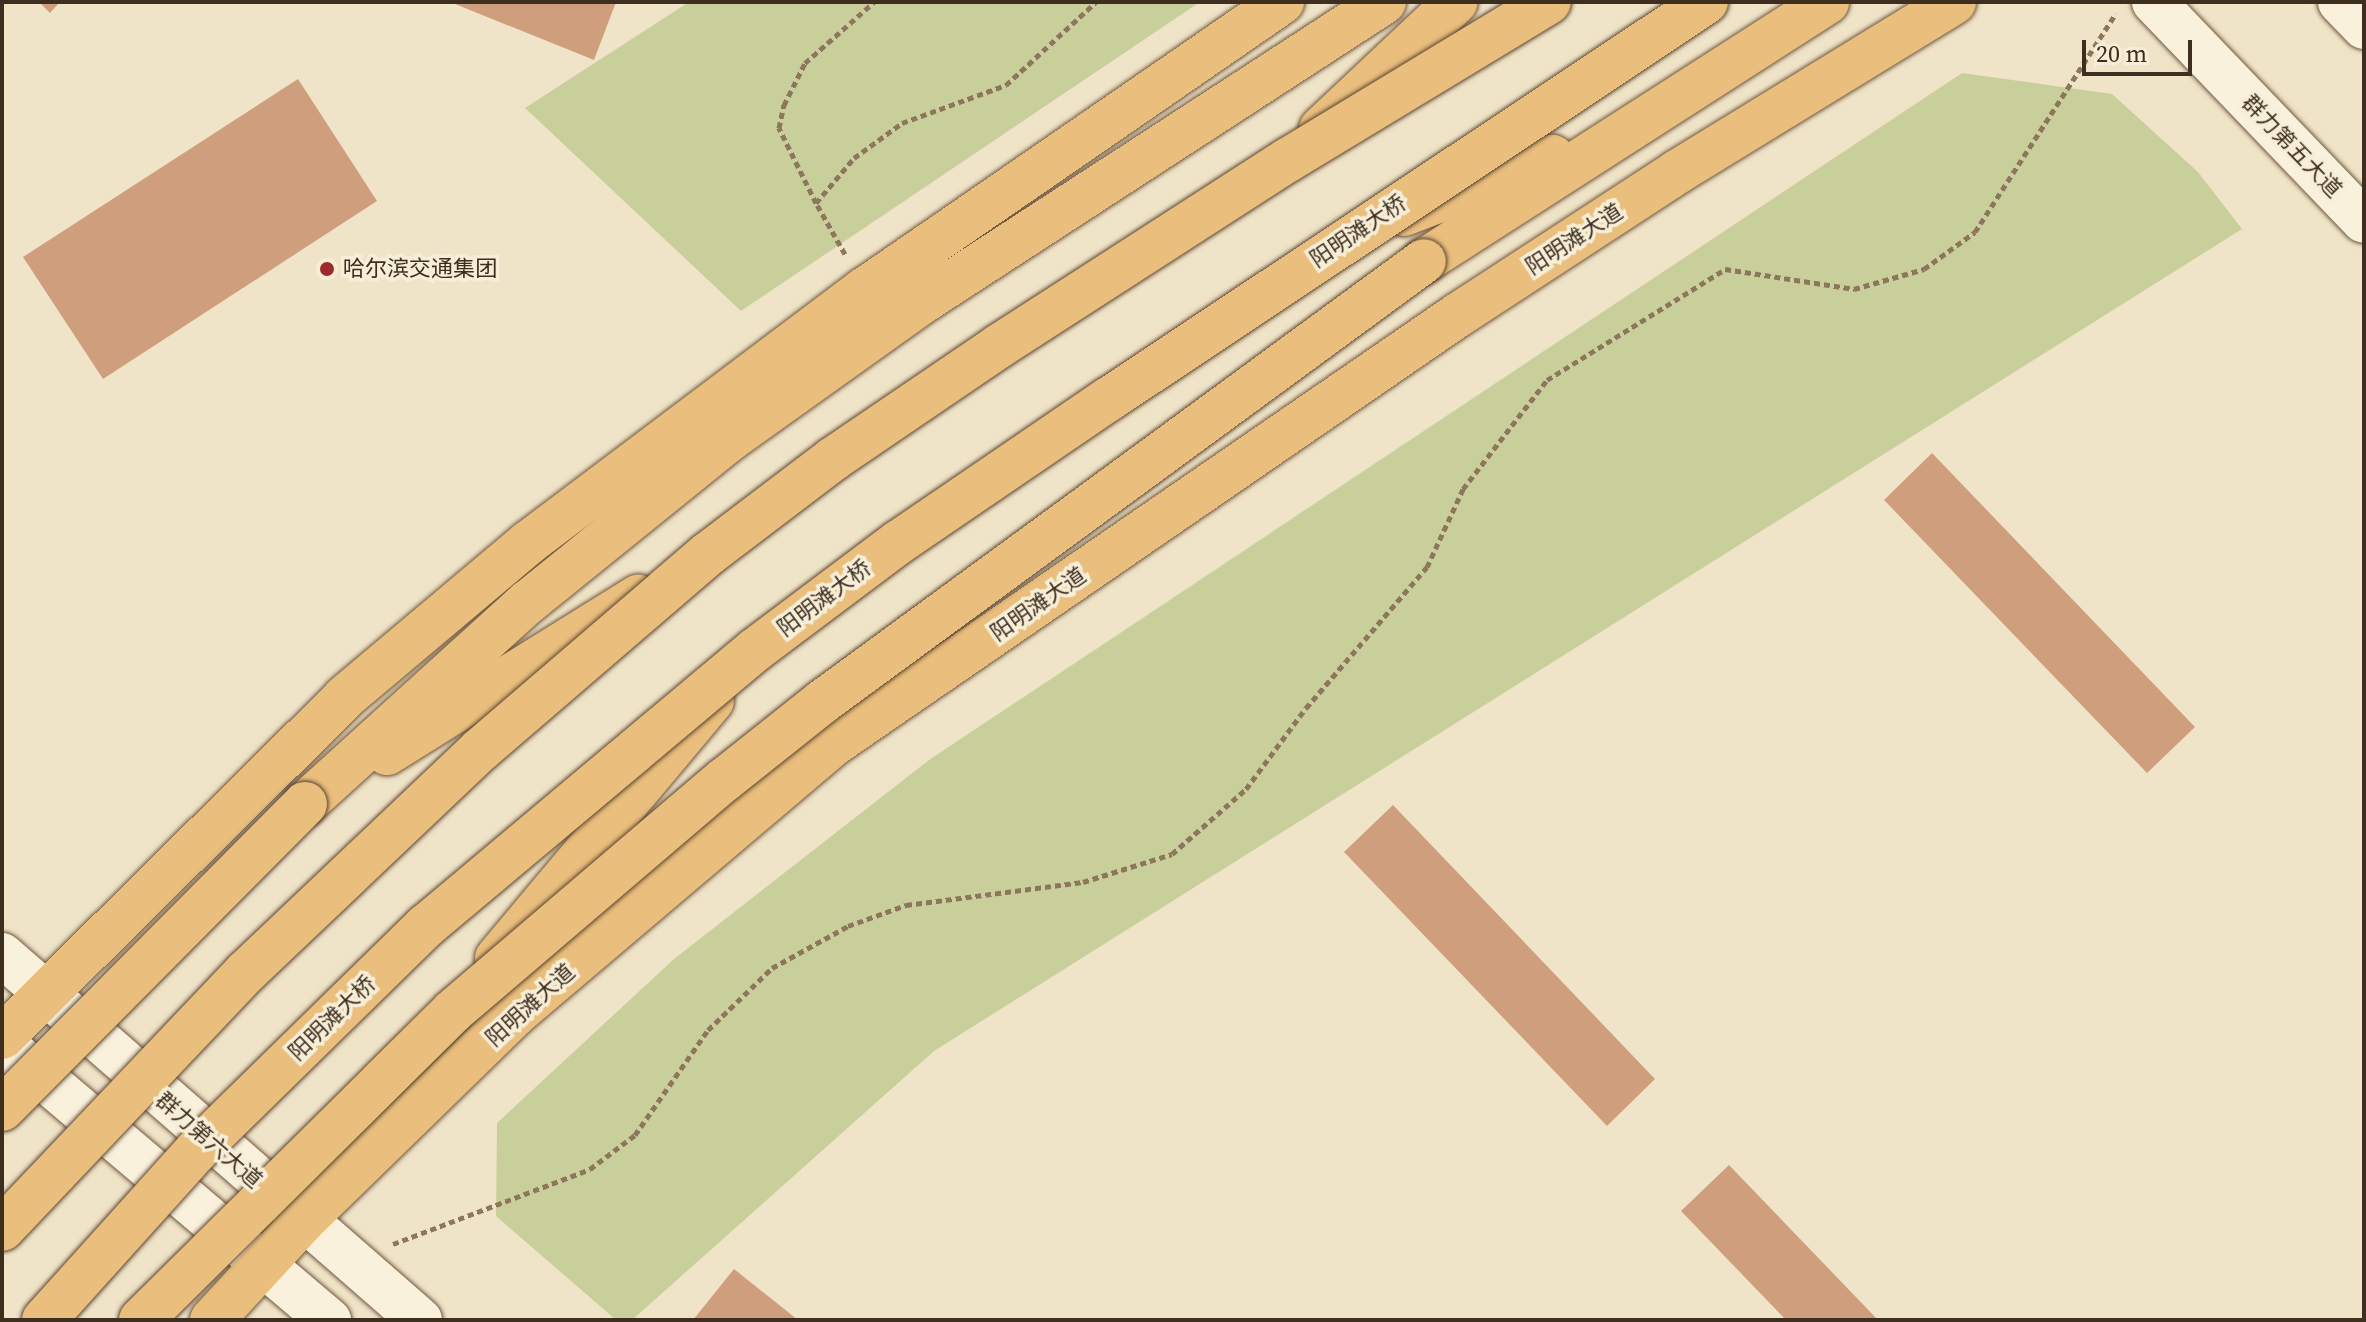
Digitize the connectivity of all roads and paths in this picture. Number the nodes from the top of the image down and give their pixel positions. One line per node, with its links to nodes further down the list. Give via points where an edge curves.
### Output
1 (874, 2): 16 (path, via 805,63 784,105 779,128)
2 (1096, 2): 16 (path, via 1006,85 902,123 854,158)
3 (1282, 2): 19 (highway)
4 (1384, 2): 22 (highway, via 947,286 730,439 506,621)
5 (1456, 2): 15 (highway, bridge)
6 (1549, 2): 15 (highway, bridge)
7 (1706, 2): 18 (highway, 阳明滩大桥, bridge)
8 (1827, 2): 14 (highway)
9 (1954, 2): 28 (highway, 阳明滩大道, via 1677,172 1458,315 832,745 514,1015)
10 (2123, 2): 30 (path, via 1975,232 1924,269 1854,289 1725,269 1547,380 1463,489 1427,567 1306,708 1246,789 1172,854 1083,882 906,905 848,926 772,968 708,1030 635,1135 590,1169)
11 (2154, 2): 17 (main road, 群力第五大道)
12 (2340, 2): 13 (main road)
13 (2364, 27)
14 (1641, 123): 18 (highway, bridge); 25 (highway, bridge, via 1424,261 822,702)
15 (1288, 160): 20 (highway, bridge, via 999,346 833,459)
16 (816, 203): 19 (path)
17 (2364, 221)
18 (1357, 232): 21 (highway, 阳明滩大桥, bridge, via 899,542)
19 (864, 290): 24 (highway, via 639,455 344,698)
20 (708, 554): 22 (highway, bridge); 29 (highway, bridge, via 480,750 246,972)
21 (755, 650): 25 (highway, bridge); 32 (highway, 阳明滩大桥, bridge, via 426,926 196,1151)
22 (305, 804): 27 (highway, bridge)
23 (2, 955): 24 (main road, 群力第六大道)
24 (42, 994): 26 (highway); 28 (main road, 群力第六大道)
25 (452, 1012): 33 (highway, bridge)
26 (2, 1040): 31 (main road)
27 (2, 1109)
28 (302, 1222): 30 (main road, 群力第六大道); 31 (highway, 阳明滩大道)
29 (2, 1229)
30 (348, 1262): 36 (main road, 群力第六大道)
31 (262, 1265): 34 (highway, 阳明滩大道); 35 (main road)
32 (44, 1320)
33 (141, 1320)
34 (212, 1320)
35 (329, 1320)
36 (420, 1320)

